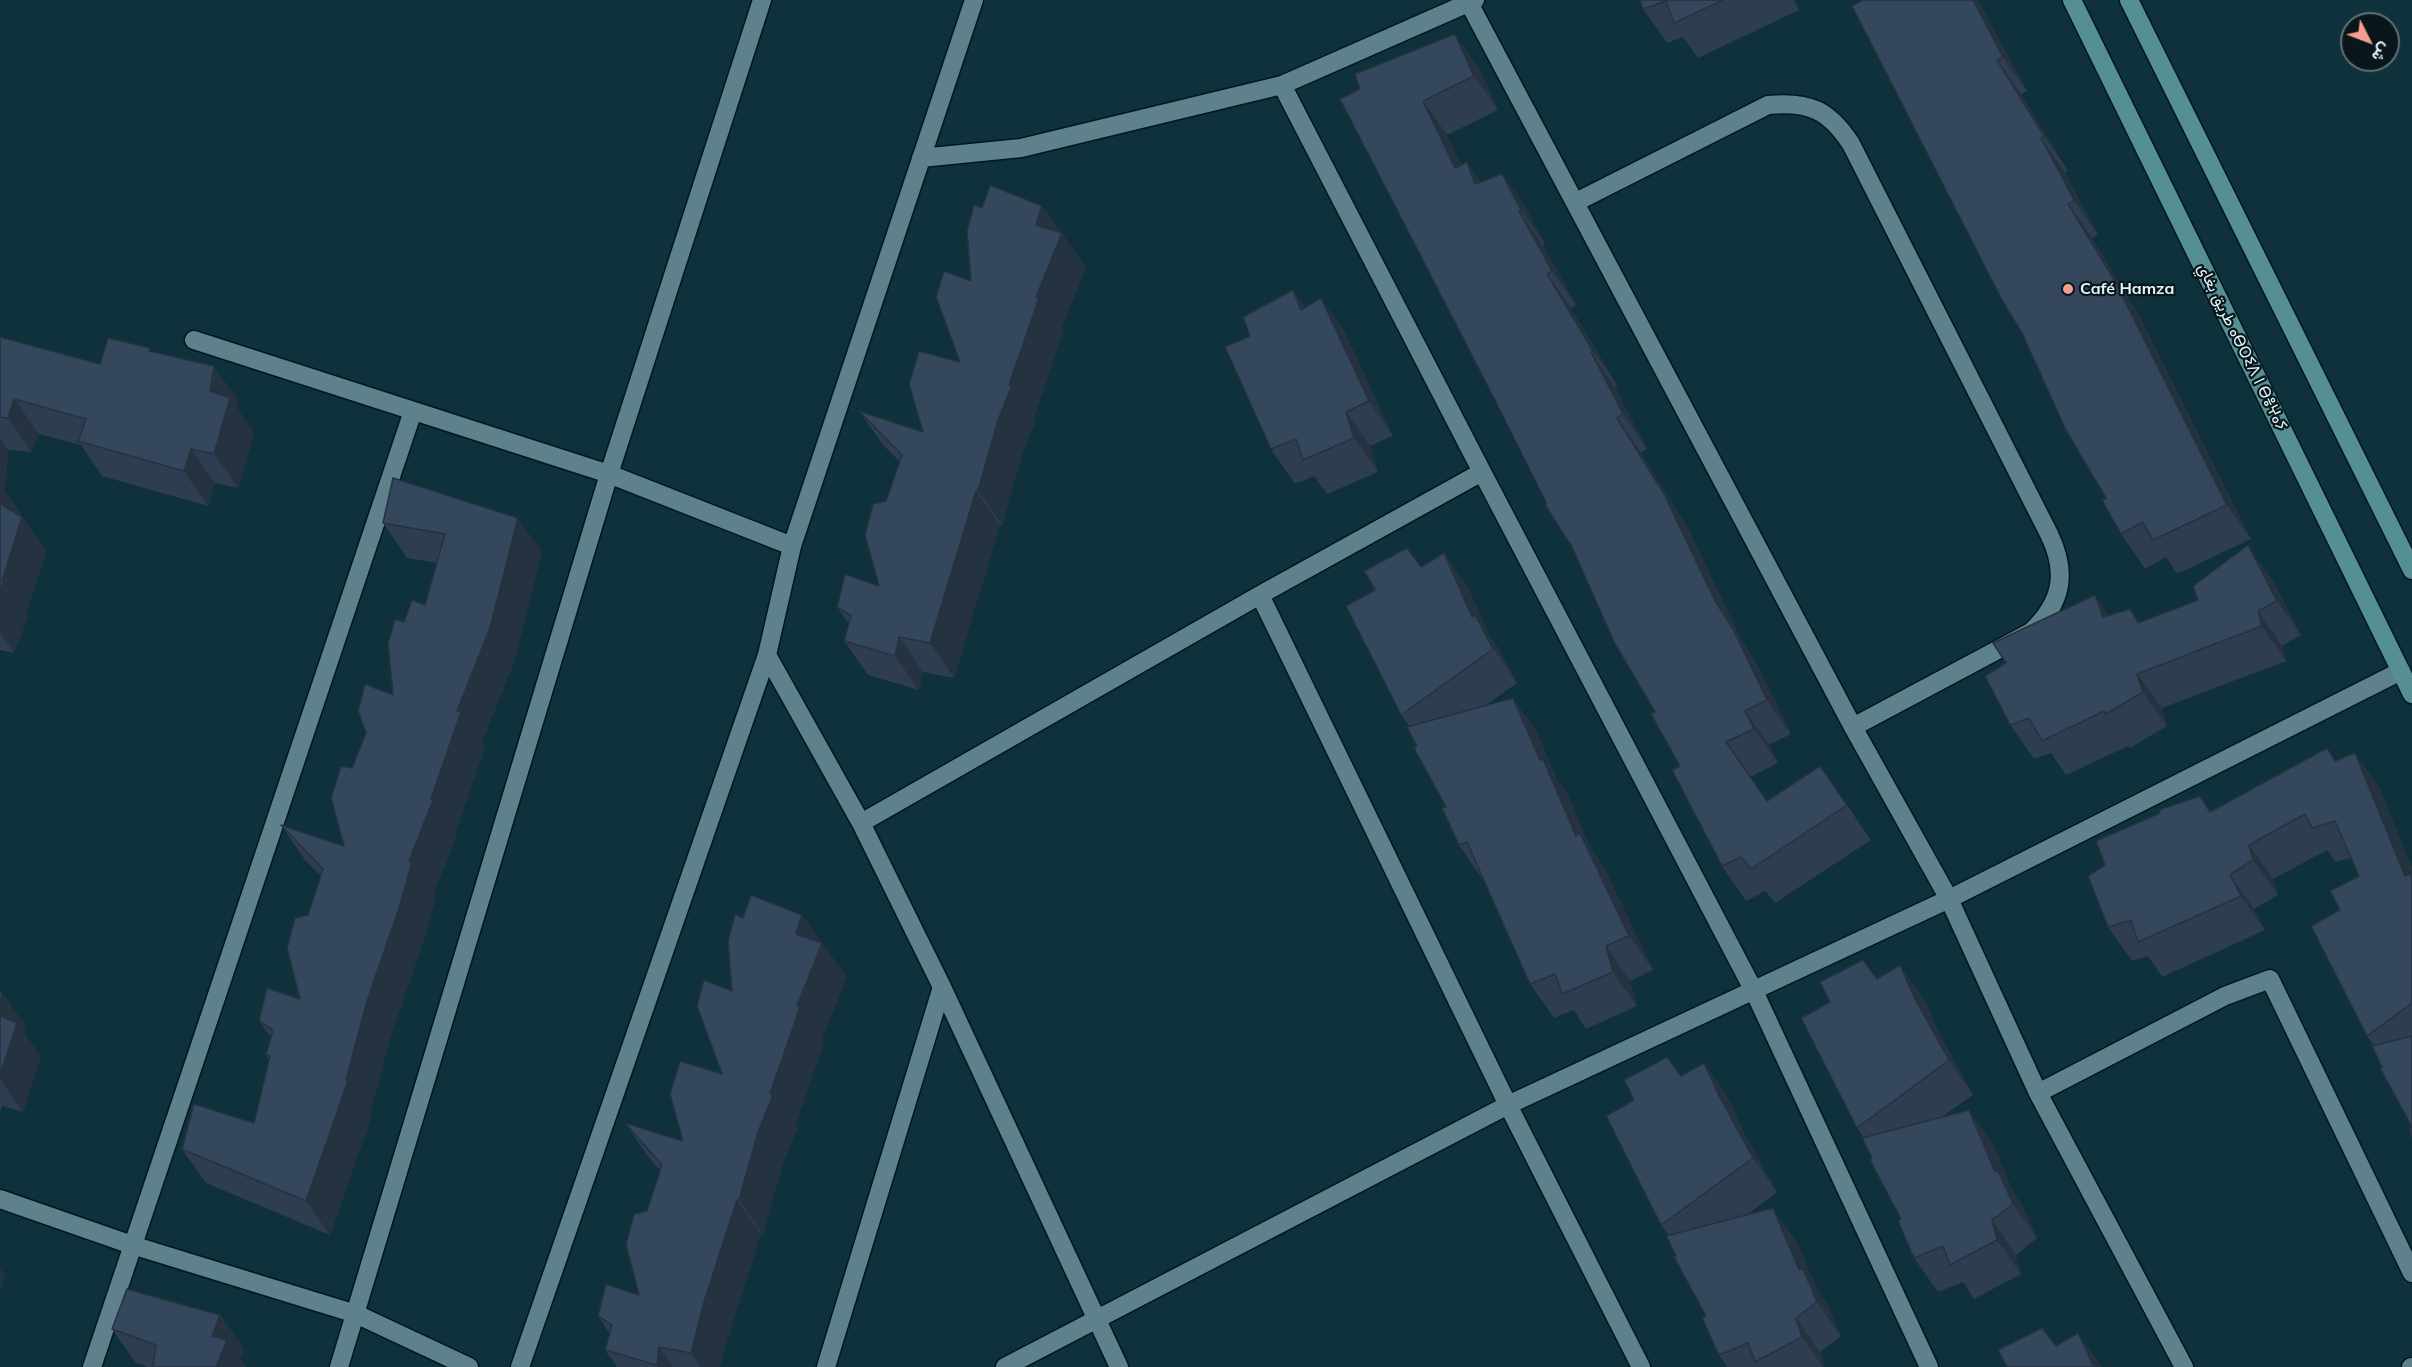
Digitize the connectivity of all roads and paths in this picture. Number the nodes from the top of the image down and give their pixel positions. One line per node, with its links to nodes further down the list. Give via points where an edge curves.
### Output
1 (762, 0): 12 (street)
2 (974, 0): 7 (street)
3 (2072, 0): 17 (main road, طريق بغاي ⴰⴱⵔⵉⴷ ⵏ ⴱⴻⵖⴰⵢ)
4 (2129, 0): 14 (main road)
5 (1472, 2): 6 (street); 8 (street)
6 (1282, 85): 7 (street, via 1021,148); 11 (street)
7 (921, 158): 13 (street)
8 (1576, 202): 19 (street); 19 (street, via 1768,105 1808,106 1826,115 1851,144 2056,547 2060,565 2054,603 2031,632)
9 (194, 340): 10 (street)
10 (413, 411): 12 (street); 27 (street)
11 (1482, 472): 15 (street); 23 (street)
12 (609, 474): 13 (street); 29 (street)
13 (792, 546): 16 (street)
14 (2412, 570)
15 (1260, 595): 20 (street); 25 (street)
16 (767, 655): 20 (street); 34 (street)
17 (2401, 671): 18 (main road, طريق بغاي ⴰⴱⵔⵉⴷ ⵏ ⴱⴻⵖⴰⵢ); 21 (street)
18 (2412, 694)
19 (1853, 727): 21 (street)
20 (861, 823): 22 (street)
21 (1949, 899): 23 (street); 24 (street)
22 (942, 987): 30 (street); 35 (street)
23 (1754, 991): 25 (street); 39 (street)
24 (2038, 1093): 28 (street, via 2225,996 2270,979); 40 (street)
25 (1508, 1105): 30 (street); 38 (street)
26 (0, 1199): 27 (street)
27 (132, 1245): 29 (street); 31 (street)
28 (2412, 1273)
29 (356, 1314): 32 (street); 33 (street)
30 (1095, 1318): 36 (street); 37 (street)
31 (92, 1367)
32 (339, 1367)
33 (469, 1367)
34 (520, 1367)
35 (826, 1367)
36 (1005, 1367)
37 (1119, 1367)
38 (1641, 1367)
39 (1929, 1367)
40 (2184, 1367)

